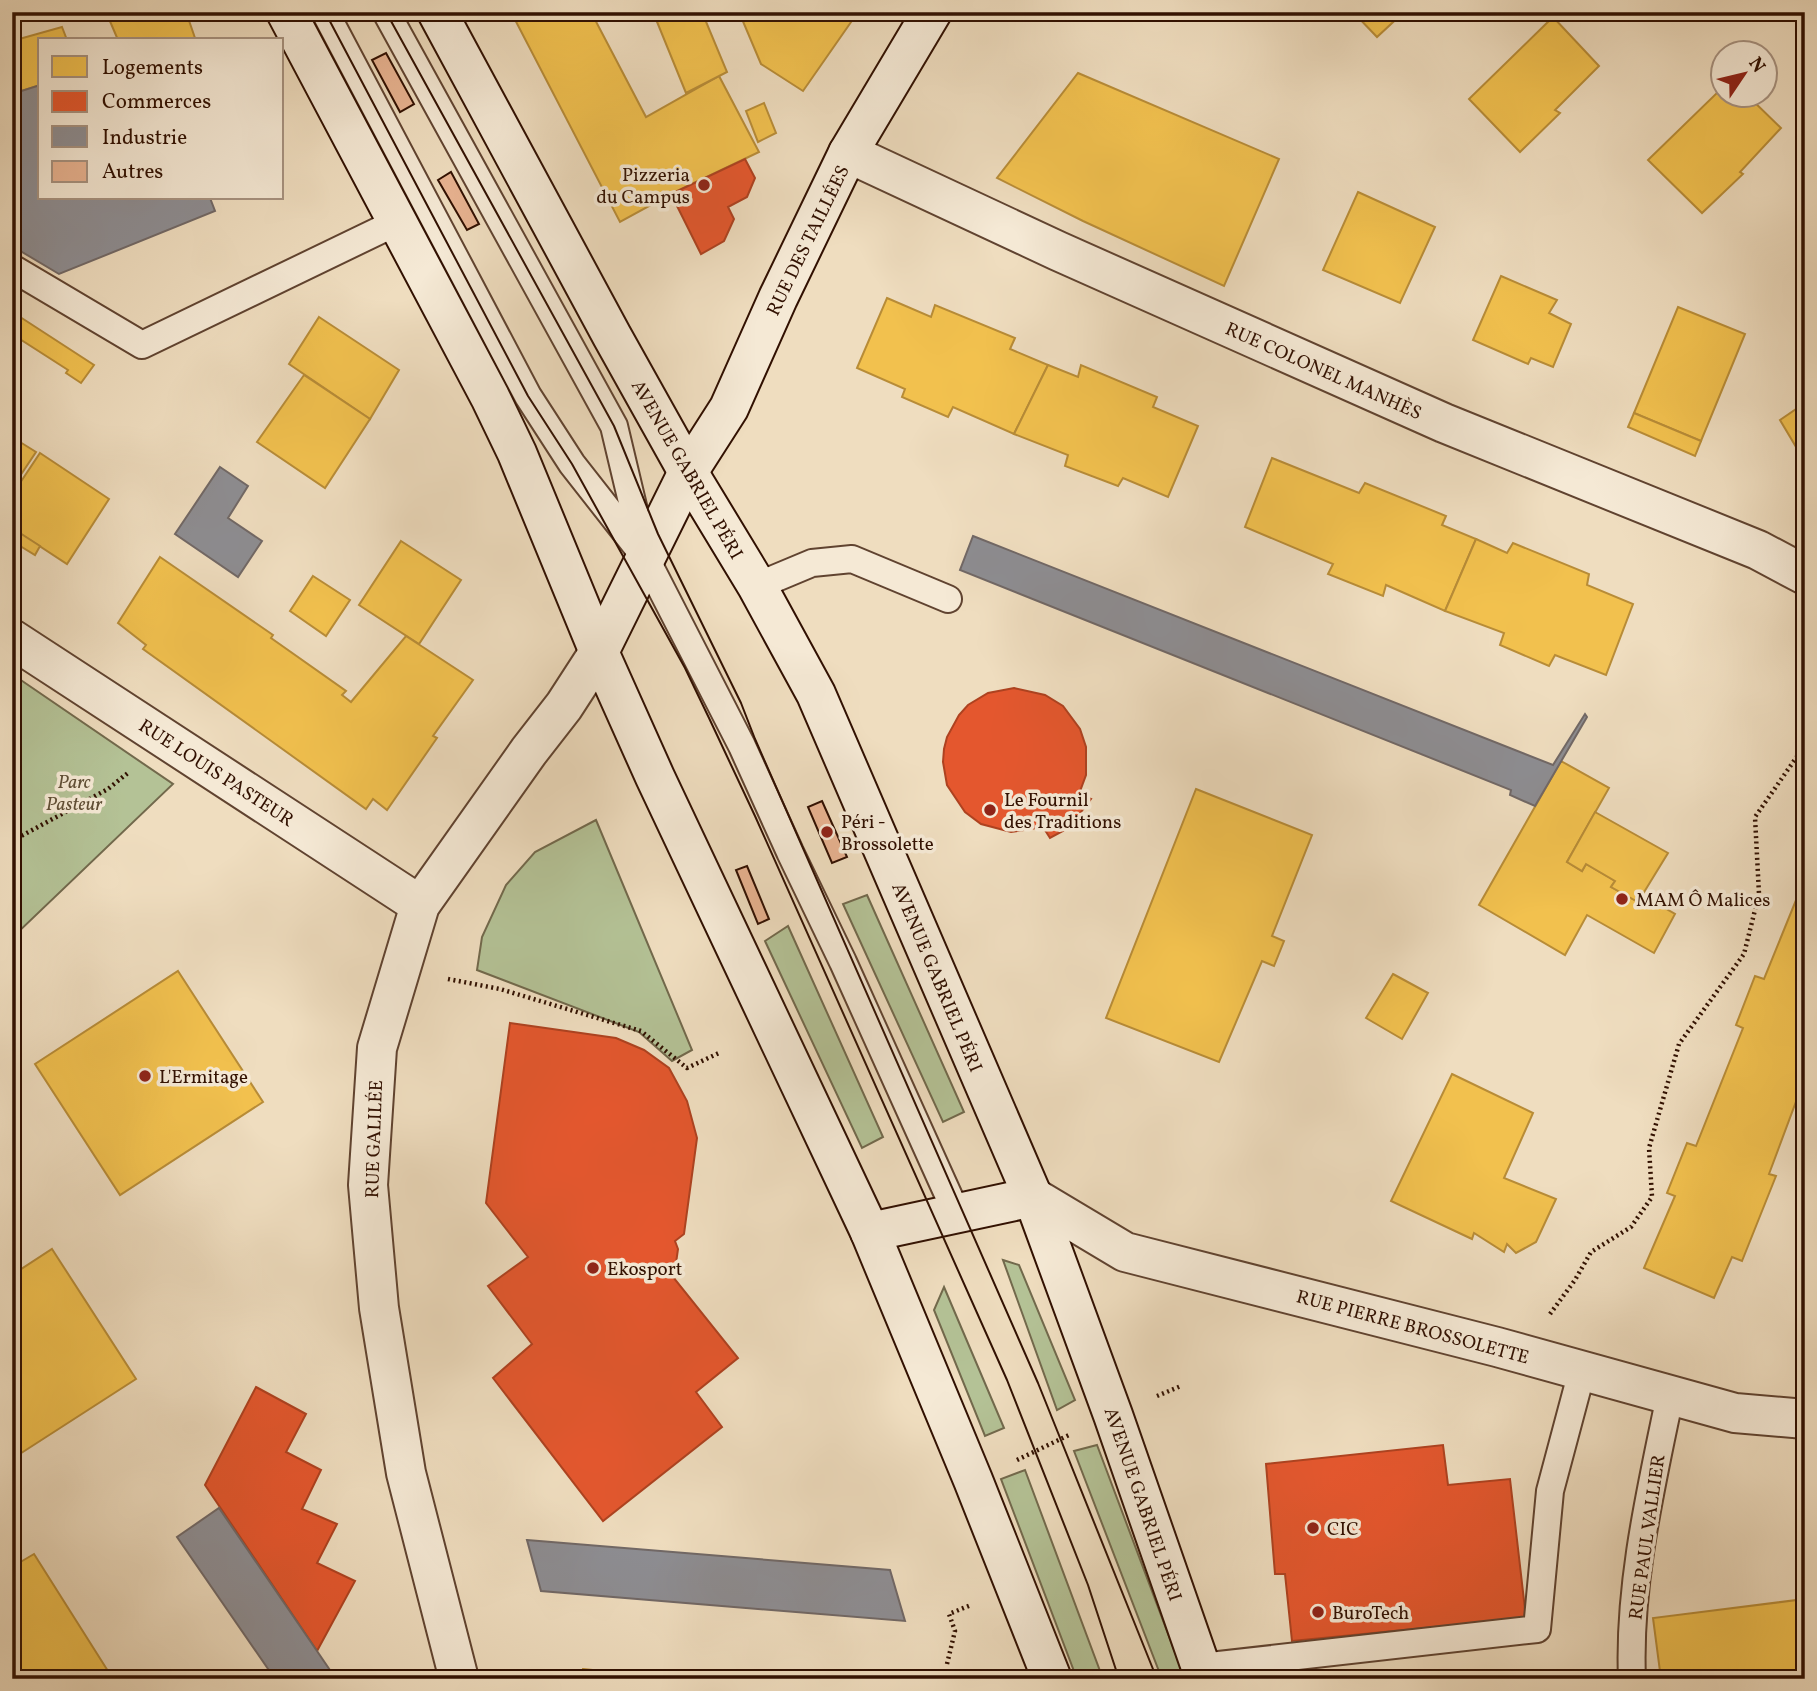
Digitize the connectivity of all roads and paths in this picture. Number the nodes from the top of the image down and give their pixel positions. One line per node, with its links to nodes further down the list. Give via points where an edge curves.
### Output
1 (286, 12): 7 (main road)
2 (325, 12): 12 (lane, via 528,396 572,464)
3 (386, 12): 12 (lane, via 614,426)
4 (438, 12): 9 (main road, AVENUE GABRIEL PÉRI)
5 (932, 12): 6 (main road, RUE DES TAILLÉES)
6 (849, 153): 9 (main road, RUE DES TAILLÉES, via 729,408); 11 (main road, RUE COLONEL MANHÈS, via 1444,423)
7 (397, 222): 8 (lane, via 142,345); 17 (main road, via 517,453)
8 (12, 268)
9 (688, 472): 12 (main road, RUE DES TAILLÉES); 14 (main road, AVENUE GABRIEL PÉRI)
10 (1805, 549): 11 (main road)
11 (1758, 550): 13 (main road, RUE COLONEL MANHÈS)
12 (645, 557): 17 (main road, RUE GALILÉE); 25 (lane, via 742,746)
13 (1805, 575)
14 (757, 586): 15 (lane, via 811,563 852,559); 24 (main road, AVENUE GABRIEL PÉRI, via 816,694)
15 (948, 598)
16 (12, 639): 19 (main road, RUE LOUIS PASTEUR)
17 (599, 652): 21 (main road, RUE GALILÉE); 26 (main road)
18 (1805, 745): 27 (path, via 1755,817 1759,894 1744,954 1679,1044 1649,1148 1652,1196 1631,1227 1591,1252)
19 (178, 747): 20 (path, via 135,767 108,789); 21 (main road, RUE LOUIS PASTEUR)
20 (12, 841)
21 (421, 905): 22 (main road, RUE GALILÉE)
22 (400, 969): 23 (path, via 500,989 641,1031 687,1068); 37 (main road, RUE GALILÉE, via 377,1048 368,1185 379,1308 406,1473)
23 (719, 1053)
24 (1033, 1197): 25 (main road); 27 (main road, RUE PIERRE BROSSOLETTE, via 1125,1252); 31 (main road, AVENUE GABRIEL PÉRI)
25 (956, 1212): 26 (main road)
26 (870, 1231): 33 (main road)
27 (1521, 1354): 28 (main road, RUE PIERRE BROSSOLETTE)
28 (1582, 1371): 30 (main road, RUE PIERRE BROSSOLETTE); 36 (lane, via 1550,1491 1537,1629)
29 (1181, 1386): 31 (path)
30 (1670, 1396): 32 (main road, RUE PIERRE BROSSOLETTE, via 1735,1413); 39 (lane, RUE PAUL VALLIER, via 1641,1553)
31 (1113, 1415): 33 (path); 36 (main road, AVENUE GABRIEL PÉRI)
32 (1805, 1419)
33 (973, 1480): 38 (main road)
34 (974, 1604): 35 (path, via 949,1614 955,1631)
35 (947, 1664)
36 (1203, 1673)
37 (459, 1679)
38 (1052, 1679)
39 (1632, 1679)

